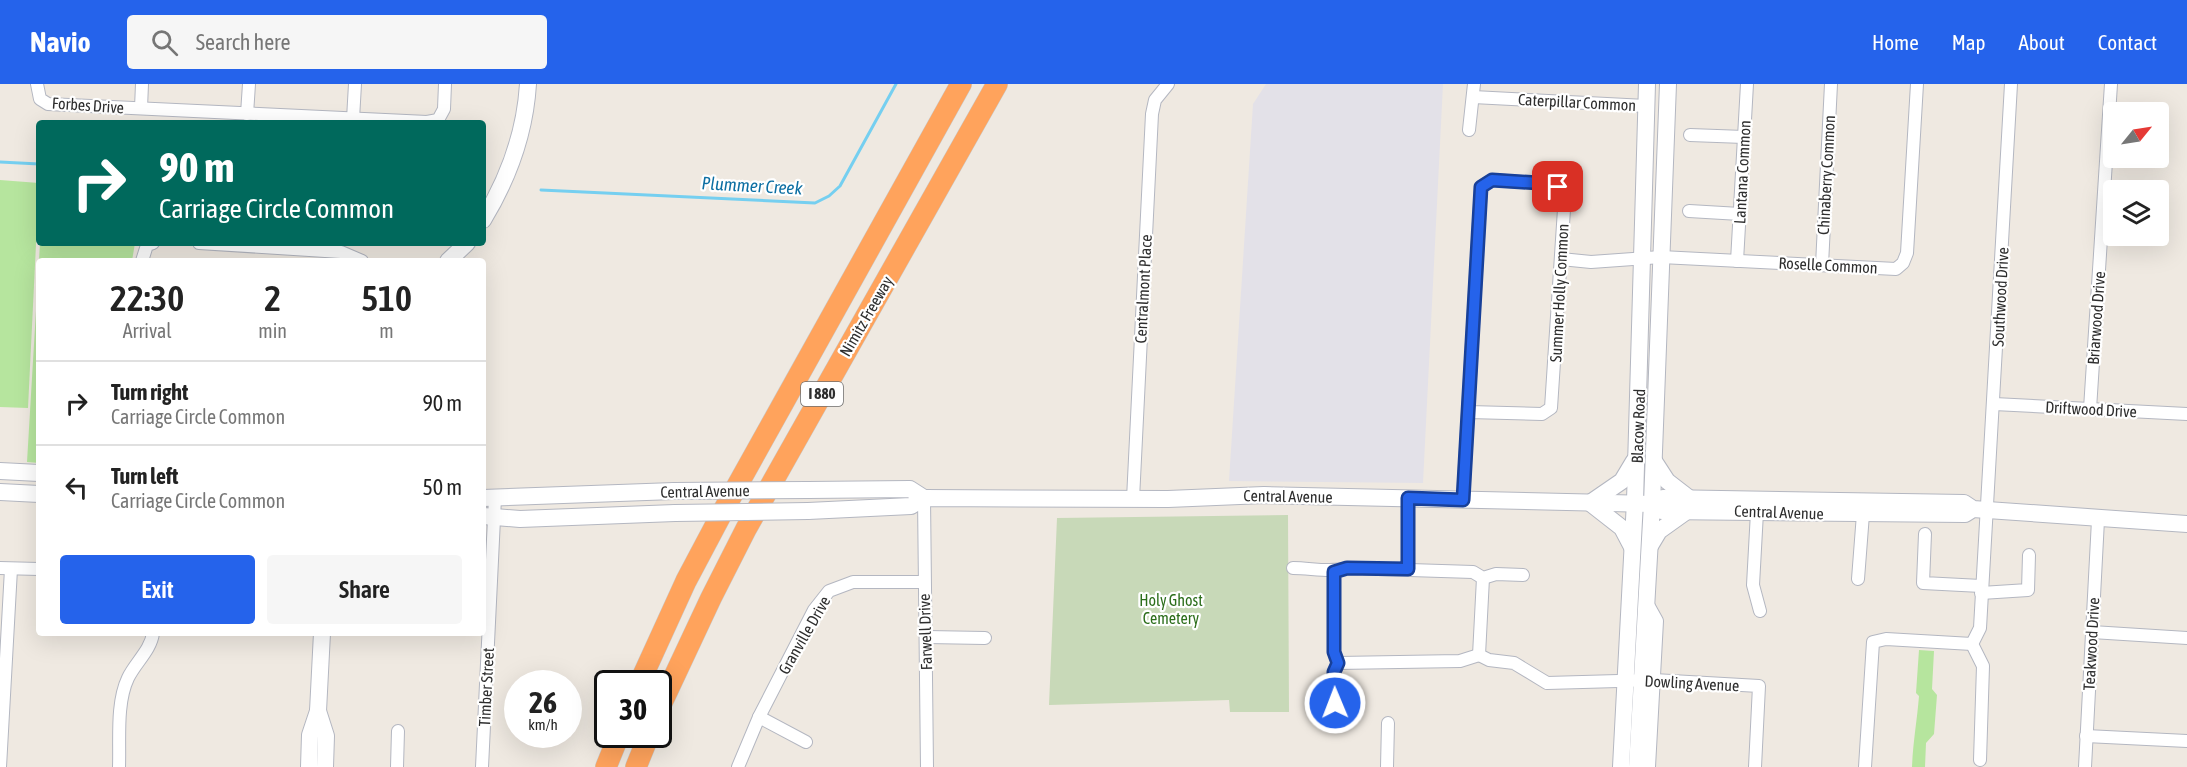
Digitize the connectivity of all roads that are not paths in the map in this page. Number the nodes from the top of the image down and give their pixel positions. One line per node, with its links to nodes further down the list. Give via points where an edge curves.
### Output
1 (37, 84): 21 (street, Forbes Drive, via 40,99 48,104)
2 (142, 84): 21 (street)
3 (249, 84): 22 (street)
4 (355, 84): 23 (street)
5 (445, 84): 25 (street, Forbes Drive, via 444,109)
6 (528, 84): 31 (main road, via 522,131 500,192)
7 (961, 84): 93 (highway, Nimitz Freeway / I 880, via 717,523)
8 (997, 84): 96 (highway, Nimitz Freeway / I 880, via 746,529)
9 (1168, 84): 55 (street, Centralmont Place, via 1155,100 1152,114)
10 (1647, 84): 20 (main road, Blacow Road)
11 (1662, 84): 19 (main road)
12 (1668, 84): 19 (main road, Blacow Road)
13 (1747, 84): 28 (street, Lantana Common)
14 (1831, 84): 41 (street, Chinaberry Common)
15 (1917, 84): 41 (street, Roselle Common, via 1907,253 1903,263 1896,269)
16 (2011, 84): 42 (street, Southwood Drive)
17 (2111, 84): 43 (street, Briarwood Drive)
18 (1474, 90): 20 (street, Caterpillar Common); 26 (street)
19 (1667, 102): 35 (main road, Blacow Road)
20 (1646, 106): 38 (main road, Blacow Road)
21 (141, 108): 22 (street, Forbes Drive)
22 (247, 114): 23 (street, Forbes Drive)
23 (353, 119): 24 (street, Forbes Drive)
24 (378, 120)
25 (438, 120)
26 (1469, 130)
27 (1690, 135): 28 (street)
28 (1744, 137): 30 (street, Lantana Common)
29 (1689, 211): 30 (street)
30 (1740, 214): 40 (street, Lantana Common)
31 (486, 215)
32 (223, 246): 34 (street)
33 (464, 246): 37 (main road)
34 (296, 255): 36 (street, via 341,252)
35 (1661, 257): 38 (street, Roselle Common); 40 (street, Roselle Common); 47 (main road, Blacow Road)
36 (355, 258)
37 (451, 258)
38 (1644, 258): 39 (street, Roselle Common); 46 (main road, Blacow Road)
39 (1562, 260): 44 (street, Summer Holly Common, via 1549,411); 44 (street, Summer Holly Common, via 1565,194 1555,184 1492,180 1481,187)
40 (1737, 261): 41 (street, Roselle Common)
41 (1822, 265)
42 (1994, 404): 43 (street, Driftwood Drive); 61 (street, Southwood Drive)
43 (2090, 409): 45 (street, Driftwood Drive)
44 (1469, 412): 56 (street, Summer Holly Common)
45 (2187, 414)
46 (1636, 454): 57 (main road, via 1622,481); 58 (main road, Blacow Road)
47 (1654, 461): 59 (main road, Blacow Road); 60 (main road)
48 (0, 471): 49 (main road)
49 (36, 473)
50 (0, 492): 51 (main road)
51 (36, 494)
52 (489, 498): 53 (main road, Central Avenue, bridge, via 674,491 910,489); 64 (street, Timber Street)
53 (924, 498): 55 (main road, Central Avenue); 64 (main road, Central Avenue, bridge, via 910,506 808,511); 79 (street, Farwell Drive)
54 (1408, 498): 55 (main road, Central Avenue, via 1220,495); 56 (main road, Central Avenue); 74 (street)
55 (1132, 499)
56 (1463, 500): 57 (main road, Central Avenue)
57 (1590, 503): 58 (main road, Central Avenue); 68 (main road, via 1622,528)
58 (1635, 503): 59 (main road, Central Avenue); 68 (main road, Blacow Road)
59 (1652, 504): 69 (main road, Blacow Road)
60 (1689, 504): 61 (main road, Central Avenue, via 1964,503); 62 (main road, Central Avenue); 69 (main road, via 1659,531)
61 (1979, 510): 63 (main road, Central Avenue, via 1965,514); 65 (main road, Central Avenue); 80 (street, Southwood Drive)
62 (1757, 512): 63 (main road, Central Avenue); 81 (street, via 1753,585)
63 (1863, 514): 78 (street)
64 (489, 517): 82 (street, Timber Street)
65 (2098, 520): 66 (main road, Central Avenue); 83 (street, Teakwood Drive)
66 (2187, 524)
67 (1925, 534): 80 (street, via 1923,583)
68 (1632, 547): 94 (main road, Blacow Road)
69 (1650, 547): 95 (main road, Blacow Road)
70 (2030, 555): 80 (street, via 2028,590)
71 (1293, 568): 75 (street, via 1324,568)
72 (6, 569): 73 (street); 108 (street)
73 (36, 569)
74 (1408, 569): 75 (street, via 1347,568); 77 (street, via 1473,572)
75 (1334, 572): 92 (street, via 1334,652)
76 (1523, 575): 77 (street, via 1496,574)
77 (1483, 578): 91 (street)
78 (1858, 579)
79 (924, 582): 87 (street, Farwell Drive); 99 (street, Granville Drive, via 853,582 829,591 814,610)
80 (1981, 589): 90 (street, Southwood Drive, via 1980,628)
81 (1760, 611)
82 (486, 624)
83 (2092, 632): 89 (street); 102 (street, Teakwood Drive)
84 (152, 636): 109 (street, via 123,694)
85 (322, 636): 98 (main road)
86 (486, 636): 113 (street, Timber Street)
87 (927, 637): 88 (street); 117 (street, Farwell Drive)
88 (985, 638)
89 (2187, 638)
90 (1972, 644): 107 (street, via 1983,666); 123 (street, via 1886,639 1873,642)
91 (1479, 655): 92 (street, via 1460,661); 94 (street, Dowling Avenue, via 1514,663 1547,683)
92 (1338, 663): 97 (street, via 1334,672)
93 (645, 670)
94 (1625, 680): 95 (street, Dowling Avenue); 119 (main road, Blacow Road)
95 (1648, 680): 120 (main road, Blacow Road); 121 (street, Blacow Road); 122 (street, Dowling Avenue, via 1759,687)
96 (672, 681)
97 (1335, 703)
98 (318, 711): 110 (main road, via 310,735); 111 (main road, via 326,736)
99 (759, 717): 104 (street); 116 (street, Granville Drive)
100 (1388, 723): 118 (street)
101 (398, 731): 112 (street)
102 (2086, 736): 103 (street); 124 (street, Teakwood Drive)
103 (2187, 741)
104 (806, 742)
105 (614, 748): 114 (highway)
106 (644, 748): 115 (highway)
107 (1980, 760)
108 (0, 767)
109 (119, 767)
110 (309, 767)
111 (325, 767)
112 (397, 767)
113 (482, 767)
114 (606, 767)
115 (636, 767)
116 (738, 767)
117 (927, 767)
118 (1387, 767)
119 (1621, 767)
120 (1637, 767)
121 (1649, 767)
122 (1755, 767)
123 (1865, 767)
124 (2085, 767)

